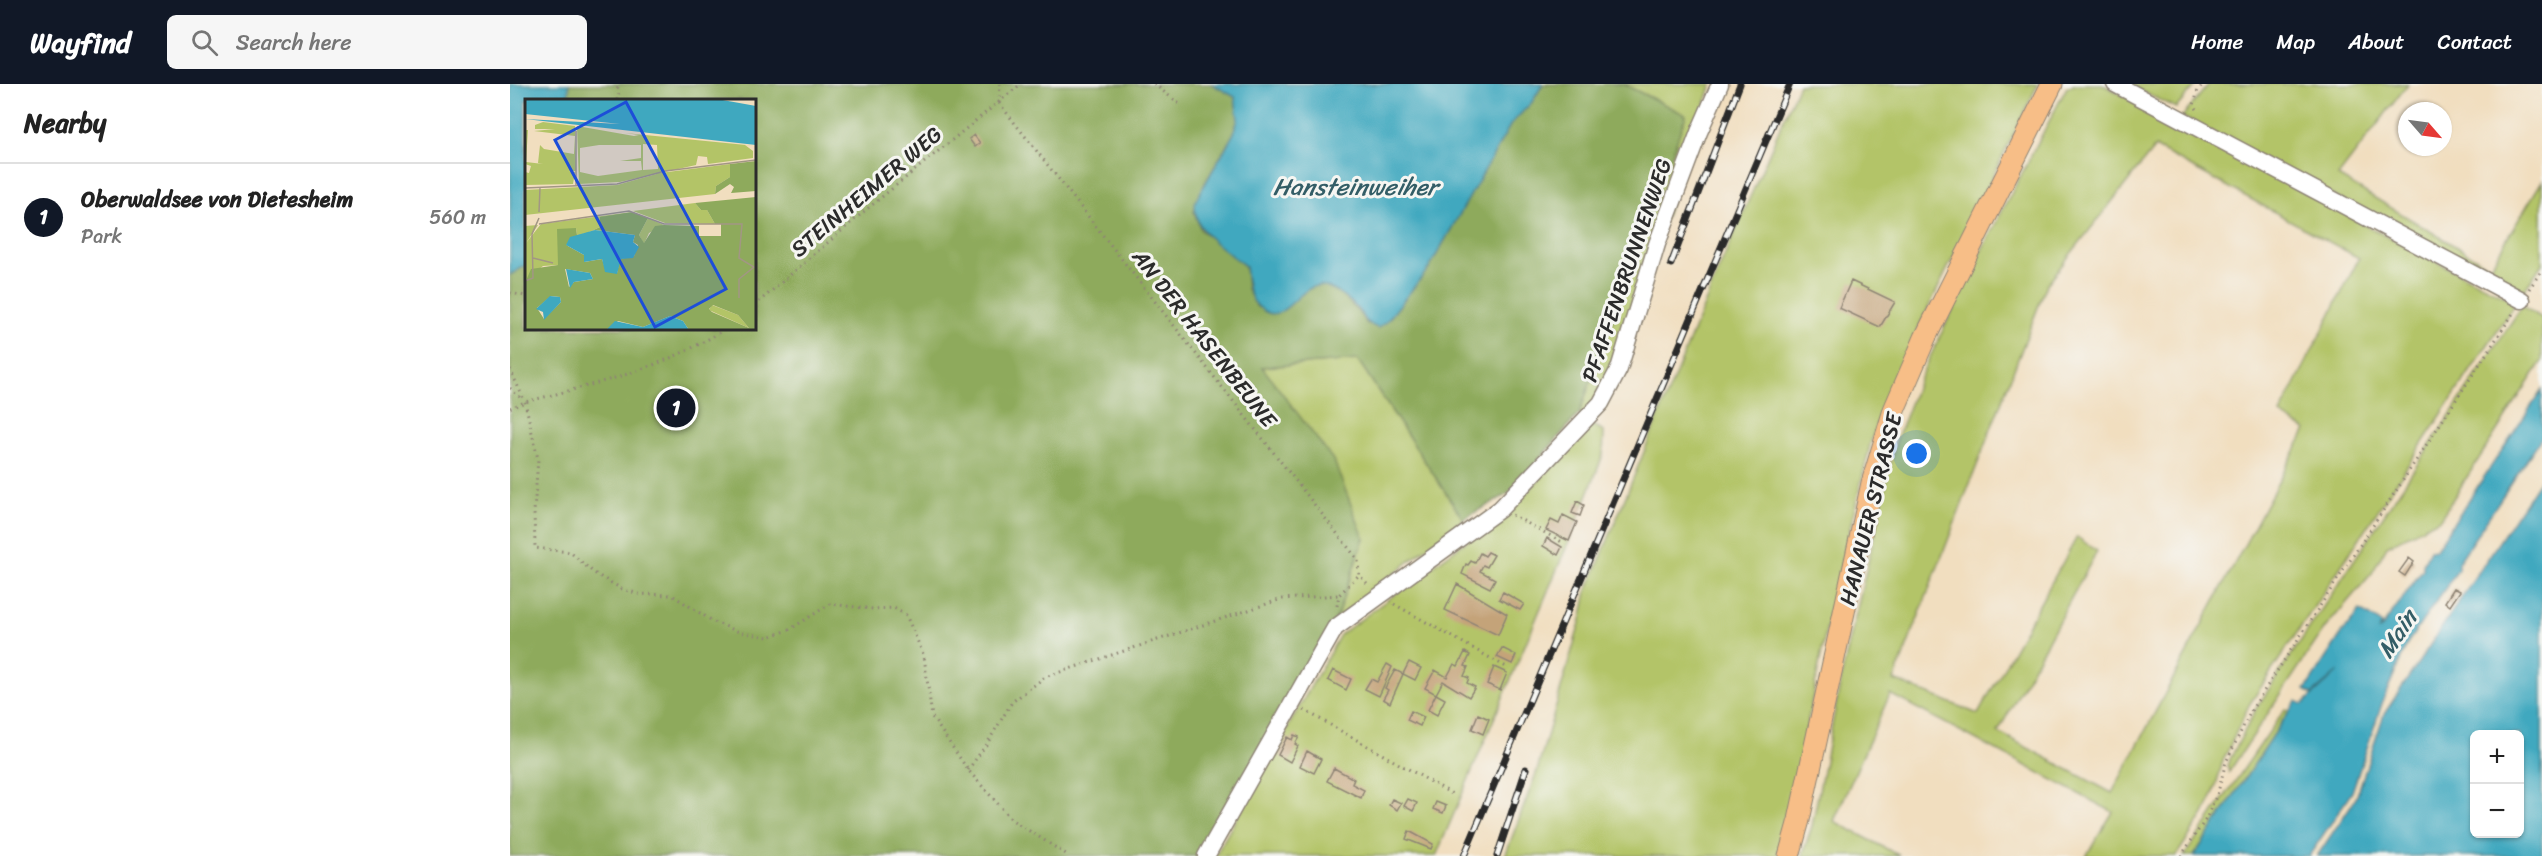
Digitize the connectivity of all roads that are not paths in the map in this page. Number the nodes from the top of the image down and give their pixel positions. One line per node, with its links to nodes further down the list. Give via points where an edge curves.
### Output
1 (1720, 84): 5 (lane, PFAFFENBRUNNENWEG, via 1676,191 1610,389 1590,418 1500,509 1335,628)
2 (2052, 84): 6 (main road, HANAUER STRASSE, via 1925,338 1894,410 1872,483)
3 (2115, 84): 4 (lane)
4 (2522, 300)
5 (1206, 856)
6 (1789, 856)

